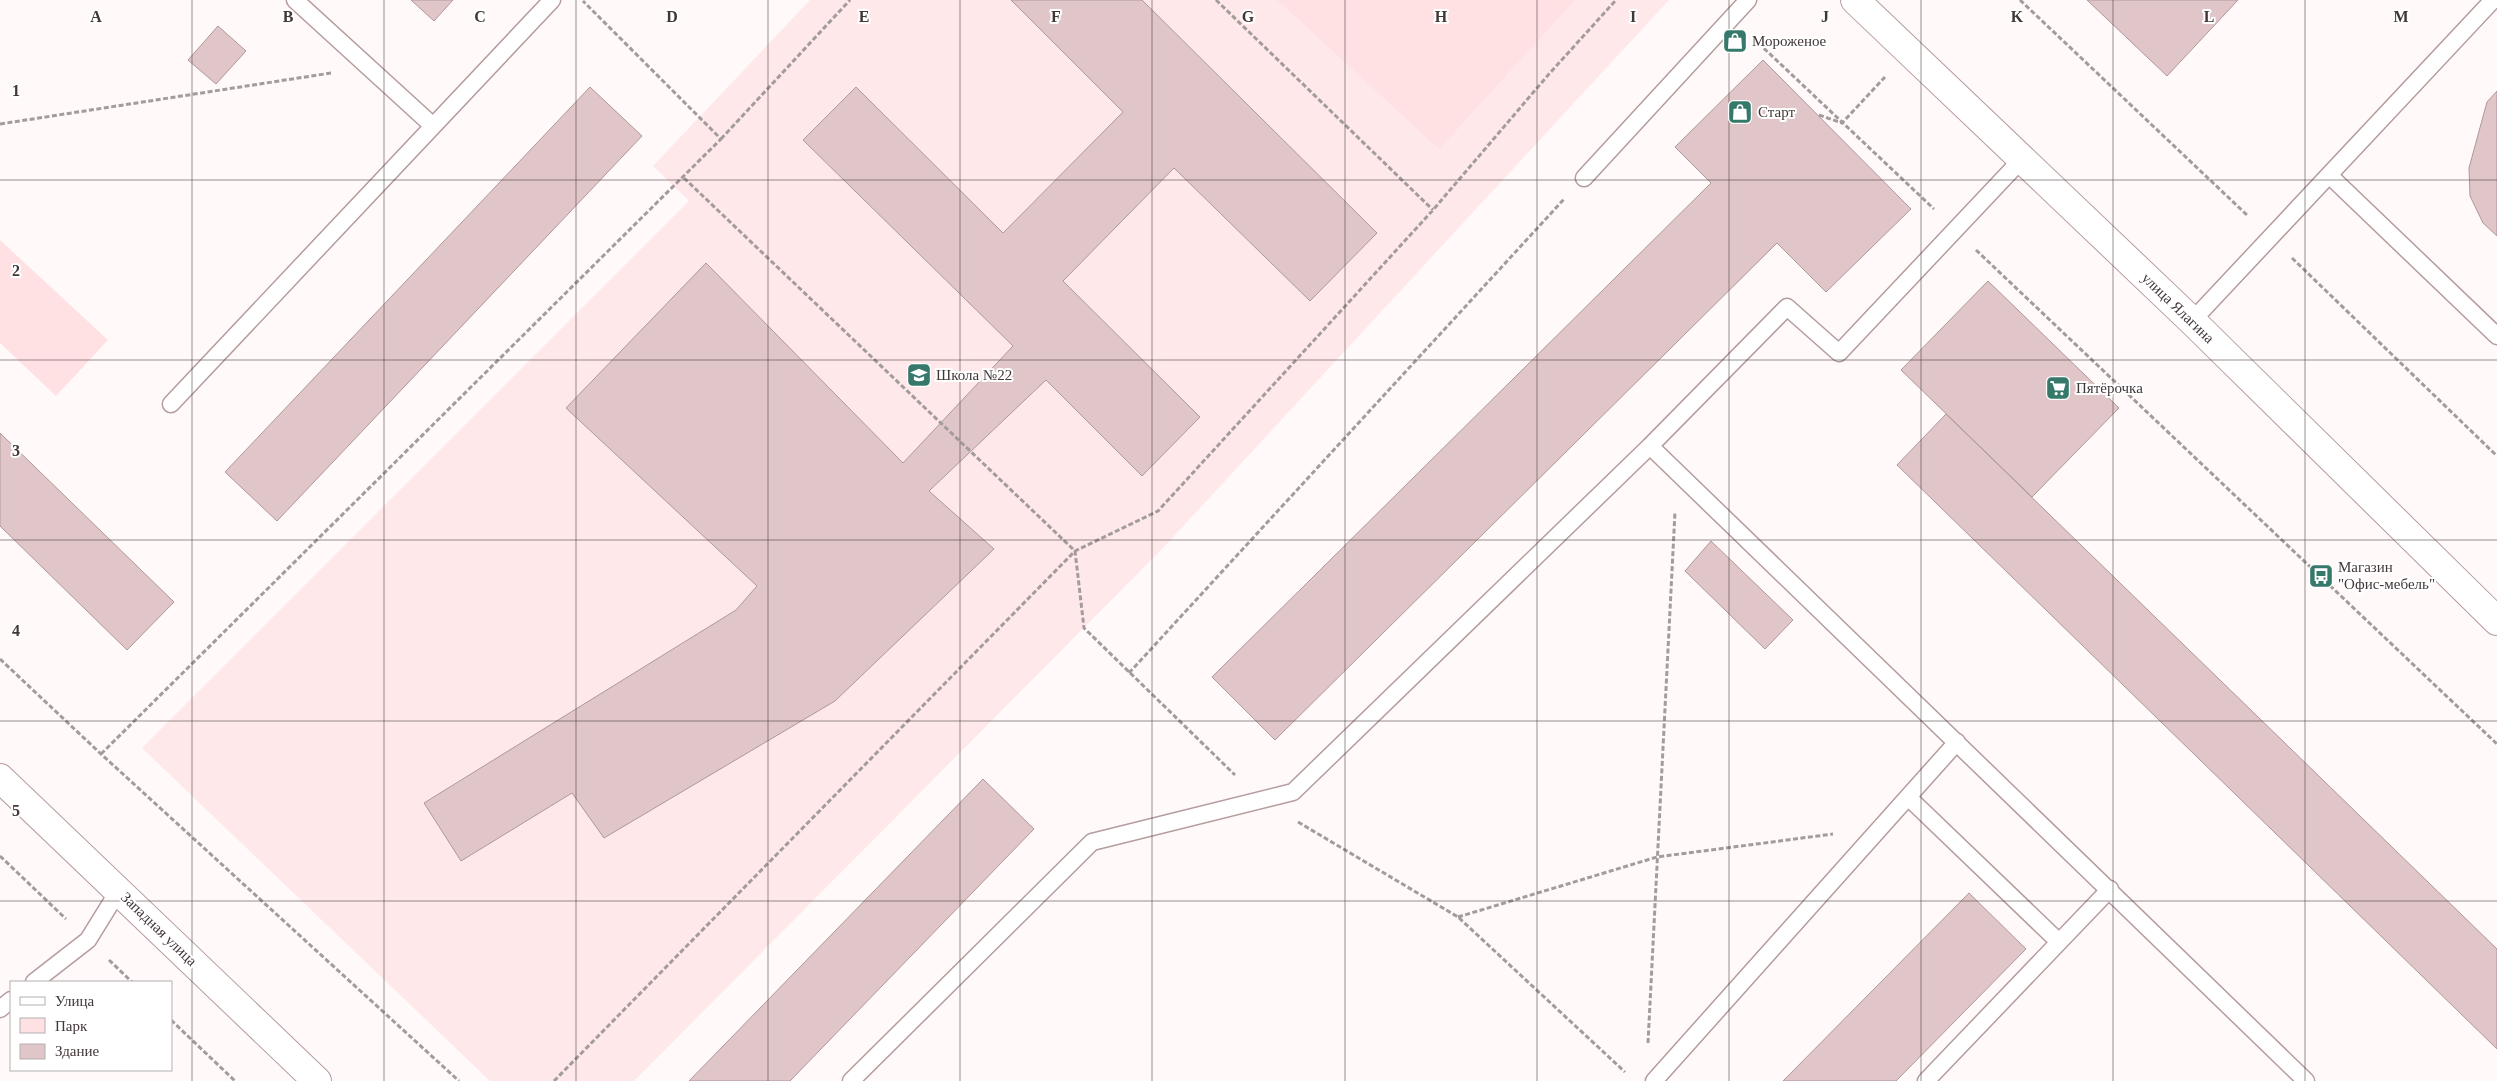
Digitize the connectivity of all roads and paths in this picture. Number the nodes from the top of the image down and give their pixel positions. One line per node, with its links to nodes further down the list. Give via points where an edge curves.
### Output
1 (295, 0): 13 (lane)
2 (552, 0): 17 (lane)
3 (582, 0): 18 (path)
4 (850, 0): 18 (path)
5 (1216, 0): 23 (path)
6 (1616, 0): 23 (path, via 1548,74)
7 (1748, 0): 11 (lane)
8 (1855, 0): 12 (street, улица Ялагина)
9 (2020, 0): 25 (path)
10 (2484, 3): 20 (lane)
11 (1732, 18): 15 (path); 22 (lane)
12 (1909, 52): 15 (path); 19 (street, улица Ялагина)
13 (369, 68): 16 (path); 17 (lane)
14 (1819, 115): 15 (path)
15 (1842, 123): 24 (path)
16 (0, 124)
17 (432, 125): 28 (lane)
18 (722, 140): 21 (path)
19 (2022, 159): 24 (lane); 26 (street, улица Ялагина)
20 (2329, 175): 25 (lane); 27 (lane)
21 (684, 178): 32 (path); 38 (path)
22 (1584, 178): 35 (path)
23 (1433, 210): 32 (path, via 1158,511)
24 (1955, 230): 29 (lane, via 1839,353 1786,308); 37 (path)
25 (2272, 238): 26 (lane); 30 (path)
26 (2192, 321): 33 (street, улица Ялагина)
27 (2497, 336)
28 (171, 404)
29 (1650, 446): 31 (lane); 41 (lane, via 1316,772 1292,792)
30 (2497, 456)
31 (1677, 472): 36 (lane); 44 (path)
32 (1075, 551): 35 (path, via 1084,628); 59 (path)
33 (2497, 621)
34 (0, 659): 38 (path)
35 (1129, 673): 41 (path)
36 (1957, 742): 40 (lane); 45 (lane)
37 (2497, 744)
38 (101, 754): 58 (path)
39 (0, 778): 46 (street, Западная улица)
40 (1908, 797): 42 (lane); 49 (lane)
41 (1261, 800): 47 (path); 60 (lane, via 1092,842)
42 (1881, 828): 44 (path); 61 (lane)
43 (0, 856): 48 (path)
44 (1657, 857): 47 (path); 54 (path)
45 (2110, 889): 49 (lane); 63 (lane)
46 (119, 890): 48 (lane); 57 (street, Западная улица)
47 (1458, 918): 55 (path)
48 (88, 940): 50 (lane)
49 (2059, 942): 62 (lane)
50 (35, 981)
51 (10, 1001): 52 (lane)
52 (0, 1009)
53 (172, 1021): 56 (path)
54 (1647, 1052)
55 (1628, 1074)
56 (235, 1081)
57 (317, 1081)
58 (459, 1081)
59 (554, 1081)
60 (851, 1081)
61 (1654, 1081)
62 (1926, 1081)
63 (2306, 1081)

